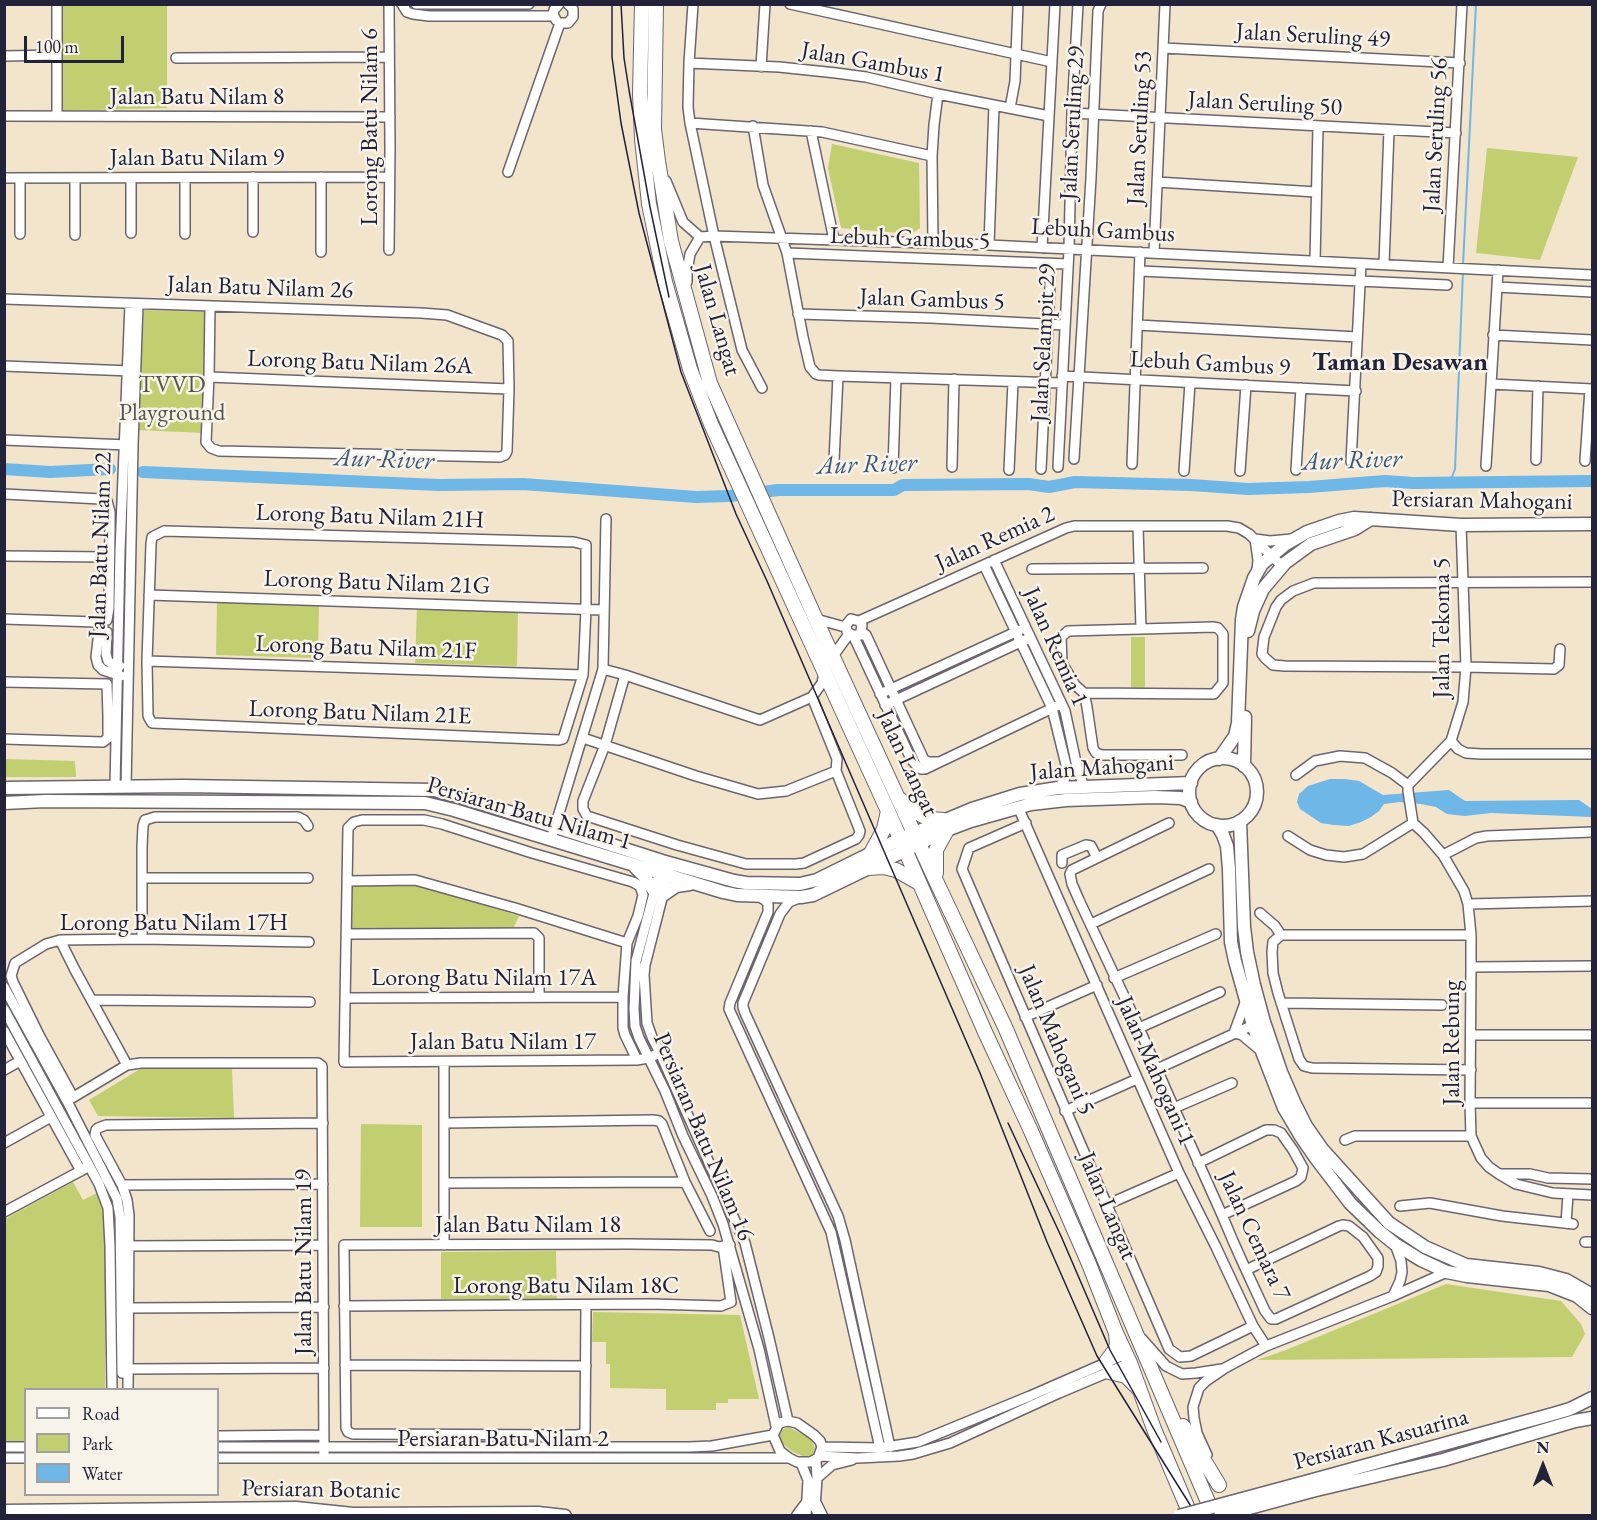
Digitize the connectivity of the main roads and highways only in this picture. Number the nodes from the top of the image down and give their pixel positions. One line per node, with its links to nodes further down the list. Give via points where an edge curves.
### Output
1 (642, 4): 15 (highway, Jalan Langat, via 640,94 649,204 665,282 690,369 711,424)
2 (656, 4): 10 (highway, Jalan Langat, via 654,129 658,160 671,241 710,383)
3 (1371, 519): 4 (main road, Persiaran Mahogani, via 1461,525); 5 (main road, Persiaran Mahogani, via 1339,521 1307,532 1262,564 1246,599 1242,620 1236,736); 6 (main road, Persiaran Mahogani, via 1356,529 1311,544 1282,566 1263,589 1247,634)
4 (1593, 524)
5 (1219, 759): 6 (main road); 7 (main road, via 1201,767)
6 (1244, 766): 16 (main road, via 1252,774 1257,794 1255,805)
7 (1191, 783): 12 (main road); 17 (main road, Jalan Mahogani, via 1058,788 972,808)
8 (4, 788): 9 (main road, Persiaran Batu Nilam 1)
9 (121, 788): 11 (main road, via 102,798); 14 (main road, via 134,796 182,798); 23 (main road, Persiaran Batu Nilam 1, via 434,790 556,827)
10 (897, 796): 17 (highway, via 906,806); 19 (highway, Jalan Langat)
11 (45, 801): 13 (main road, Persiaran Batu Nilam 1); 14 (main road, Persiaran Batu Nilam 1)
12 (1191, 802): 17 (main road, Jalan Mahogani, via 1155,797 1044,801); 18 (main road, via 1201,817)
13 (4, 803)
14 (195, 803): 22 (main road, Persiaran Batu Nilam 1, via 425,803)
15 (888, 811): 20 (highway, Jalan Langat); 21 (highway, via 884,829)
16 (1240, 821): 18 (main road); 28 (main road, via 1244,927)
17 (945, 825): 19 (main road, Jalan Mahogani); 26 (highway, via 936,850)
18 (1217, 825): 28 (main road, via 1227,846 1231,942 1246,1000)
19 (917, 839): 20 (main road, Persiaran Batu Nilam 1); 26 (highway, Jalan Langat)
20 (903, 845): 21 (main road, Persiaran Batu Nilam 1); 24 (main road, Persiaran Batu Nilam 1); 25 (highway, Jalan Langat)
21 (871, 853): 23 (main road, Persiaran Batu Nilam 1, via 817,880 800,884 746,883)
22 (633, 866): 23 (main road, Persiaran Batu Nilam 1); 27 (main road, via 659,893)
23 (665, 868): 27 (main road, Persiaran Batu Nilam 1)
24 (868, 868): 25 (highway, via 896,870); 27 (main road, Persiaran Batu Nilam 1, via 801,897 737,895)
25 (919, 883): 32 (highway, Jalan Langat, via 1031,1131)
26 (937, 883): 29 (highway, Jalan Langat, via 1005,1027)
27 (694, 884)
28 (1258, 1023): 30 (main road, via 1306,1126 1389,1223 1425,1247 1466,1264 1566,1280); 31 (main road, via 1262,1051 1284,1108 1350,1203 1380,1232 1421,1260 1447,1272 1549,1285)
29 (1110, 1271): 33 (highway, via 1113,1293 1134,1343); 36 (highway, Jalan Langat)
30 (1593, 1295)
31 (1593, 1308)
32 (1116, 1333): 33 (highway, Jalan Langat); 34 (highway, via 1117,1344 1107,1367)
33 (1130, 1357): 34 (highway, Jalan Langat); 41 (highway, via 1138,1356 1142,1362 1192,1485)
34 (1139, 1390): 49 (highway, Jalan Langat)
35 (1593, 1398): 39 (main road, Persiaran Kasuarina, via 1570,1409)
36 (1165, 1400): 38 (highway); 41 (highway, Jalan Langat)
37 (1593, 1418): 39 (main road, Persiaran Kasuarina, via 1443,1460)
38 (1219, 1485)
39 (1311, 1486): 48 (main road, Persiaran Kasuarina, bridge); 50 (main road, Persiaran Kasuarina, bridge)
40 (811, 1510): 46 (main road); 47 (main road)
41 (1211, 1510)
42 (4, 1511): 44 (main road, Persiaran Botanic)
43 (260, 1512): 44 (main road, Persiaran Botanic); 45 (main road, Persiaran Botanic, via 296,1508 353,1514)
44 (50, 1513)
45 (565, 1515)
46 (798, 1515)
47 (821, 1515)
48 (1179, 1515)
49 (1191, 1515)
50 (1220, 1515)

